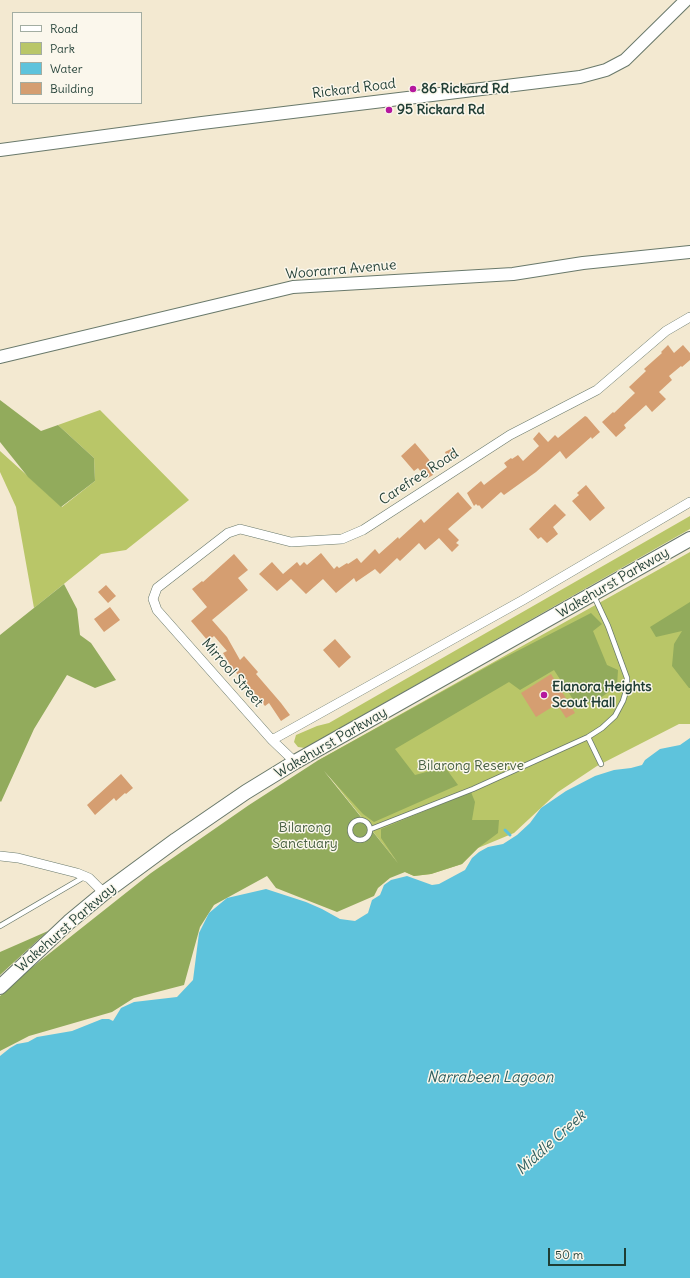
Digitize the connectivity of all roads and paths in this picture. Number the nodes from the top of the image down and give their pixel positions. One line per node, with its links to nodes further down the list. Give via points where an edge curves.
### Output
1 (686, 0): 2 (street, Rickard Road, via 625,60 606,70 580,77)
2 (0, 150)
3 (690, 252): 5 (street, Woorarra Avenue, via 583,263 513,274 293,287)
4 (690, 318): 9 (street, Carefree Road, via 660,336 597,390 510,435 363,530 342,539 291,542 240,529 228,533 157,588)
5 (0, 357)
6 (690, 502): 11 (street, via 516,604)
7 (690, 539): 8 (main road, Wakehurst Parkway)
8 (593, 595): 10 (lane, via 621,661 627,678 627,688 615,716); 12 (main road, Wakehurst Parkway)
9 (153, 599): 11 (street, Mirrool Street, via 157,610)
10 (588, 737): 13 (lane); 14 (lane, via 473,788)
11 (272, 740): 12 (street, Mirrool Street)
12 (295, 762): 17 (main road, Wakehurst Parkway, via 176,840)
13 (601, 764)
14 (371, 829): 14 (lane, via 370,836 362,841 353,837 350,832 351,825 359,820 365,821)
15 (0, 856): 16 (street, via 18,858)
16 (84, 877): 17 (street, via 89,878); 18 (lane)
17 (104, 893): 19 (main road, Wakehurst Parkway)
18 (0, 926)
19 (0, 987)

